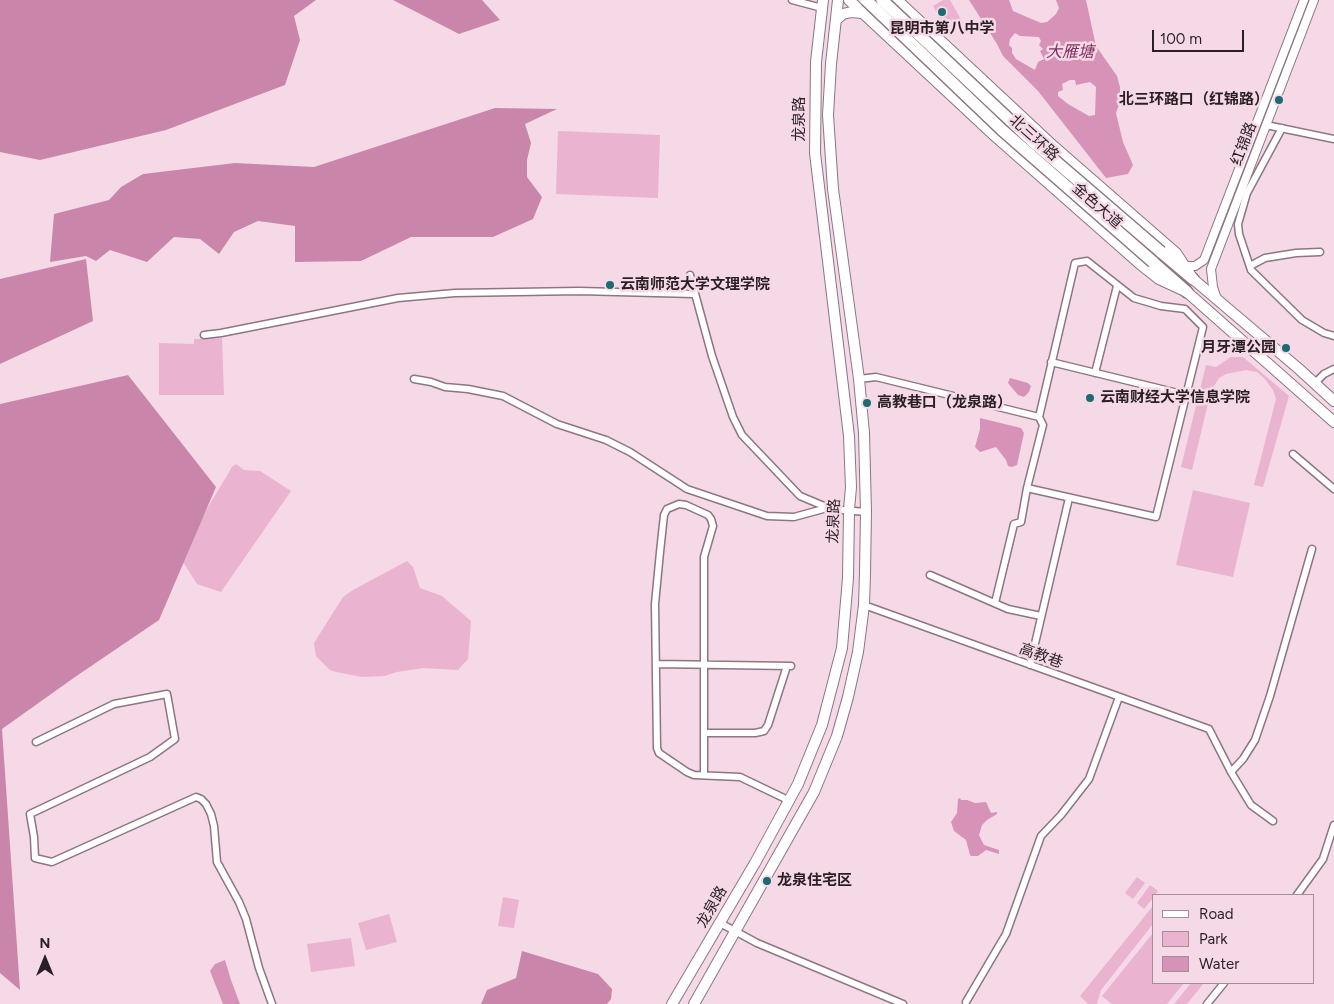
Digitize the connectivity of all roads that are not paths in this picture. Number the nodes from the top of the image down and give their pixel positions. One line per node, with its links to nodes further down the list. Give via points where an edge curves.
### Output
1 (792, 0): 9 (street)
2 (838, 0): 12 (main road, 龙泉路)
3 (849, 0): 11 (main road, 金色大道)
4 (866, 0): 24 (highway, 北三环路, bridge, via 1002,130)
5 (882, 0): 18 (highway, 北三环路, bridge, via 1032,141)
6 (897, 0): 10 (main road, 金色大道)
7 (1304, 0): 20 (street, 红锦路, via 1204,260)
8 (1314, 0): 14 (street, 红锦路)
9 (822, 4): 44 (main road, 龙泉路, via 814,88 815,153 849,436)
10 (909, 11): 13 (main road, via 899,10 890,15 886,24); 20 (main road, 金色大道, via 1050,144 1176,253)
11 (862, 12): 12 (main road, via 843,14); 13 (main road, 金色大道)
12 (836, 20): 33 (main road, 龙泉路, via 828,115 833,189)
13 (887, 34): 24 (main road, 金色大道, via 1004,144 1140,264 1160,279)
14 (1266, 125): 15 (street); 26 (street, 红锦路, via 1212,269 1212,287)
15 (1282, 128): 16 (street); 19 (street, via 1248,193 1238,224)
16 (1334, 139)
17 (1320, 252): 19 (street, via 1266,258)
18 (1174, 263): 20 (street); 22 (highway, 北三环路)
19 (1250, 266): 28 (street, via 1302,320)
20 (1186, 267): 22 (main road, 金色大道)
21 (690, 275): 25 (street)
22 (1193, 279): 26 (main road, 金色大道)
23 (1116, 286): 29 (street, via 1087,261 1075,263); 31 (street); 35 (street, via 1134,298 1185,310 1203,327)
24 (1188, 292): 38 (main road, 金色大道)
25 (694, 294): 27 (street, via 579,291 455,293 398,298); 43 (street, via 712,356 742,435 800,496)
26 (1217, 299): 34 (main road, 金色大道)
27 (204, 335)
28 (1334, 336)
29 (1051, 362): 31 (street); 37 (street)
30 (1334, 369): 34 (street)
31 (1096, 373): 35 (street)
32 (414, 379): 43 (street, via 503,396 557,424 606,440 630,452 687,489 767,516 794,517)
33 (859, 379): 37 (street, via 876,377); 45 (main road, 龙泉路)
34 (1315, 383): 36 (main road, 金色大道)
35 (1186, 395): 42 (street, via 1156,517)
36 (1334, 401)
37 (1038, 417): 40 (street, via 1042,425)
38 (1334, 421)
39 (1293, 454): 41 (street)
40 (1027, 488): 42 (street); 48 (street, via 1020,522 1014,524)
41 (1334, 489)
42 (1069, 498): 50 (street)
43 (827, 508): 44 (street)
44 (849, 510): 45 (street); 59 (main road, 龙泉路, via 842,648 822,725)
45 (866, 512): 49 (main road, 龙泉路)
46 (1312, 549): 57 (street, via 1255,740)
47 (930, 575): 48 (street)
48 (994, 603): 50 (street)
49 (864, 605): 53 (street, 高教巷); 64 (main road, 龙泉路, via 858,652 837,736 806,809)
50 (1041, 616): 53 (street)
51 (657, 664): 52 (street); 52 (street, via 655,604 664,515 667,509 679,504 708,515 713,526 704,557); 58 (street, via 656,743 659,753 688,772)
52 (704, 665): 55 (street); 55 (street, via 789,666 764,730 755,733)
53 (1030, 665): 54 (street, 高教巷)
54 (1119, 697): 57 (street, 高教巷, via 1209,729); 66 (street, via 1089,779 1041,836 1006,934)
55 (704, 733): 58 (street)
56 (36, 742): 67 (street, via 114,704 167,694 175,739 150,757 30,814 35,858 52,862 196,797 201,799 211,814 217,862 246,919)
57 (1230, 772): 60 (street, via 1251,805)
58 (704, 776): 59 (street, via 740,777)
59 (790, 802): 63 (main road, 龙泉路)
60 (1274, 821)
61 (1334, 825): 62 (street, via 1323,859)
62 (1298, 894)
63 (720, 924): 64 (street); 68 (main road, 龙泉路)
64 (736, 932): 69 (main road, 龙泉路); 70 (street)
65 (1223, 984): 71 (street)
66 (966, 1002)
67 (272, 1004)
68 (672, 1004)
69 (694, 1004)
70 (903, 1004)
71 (1207, 1004)

